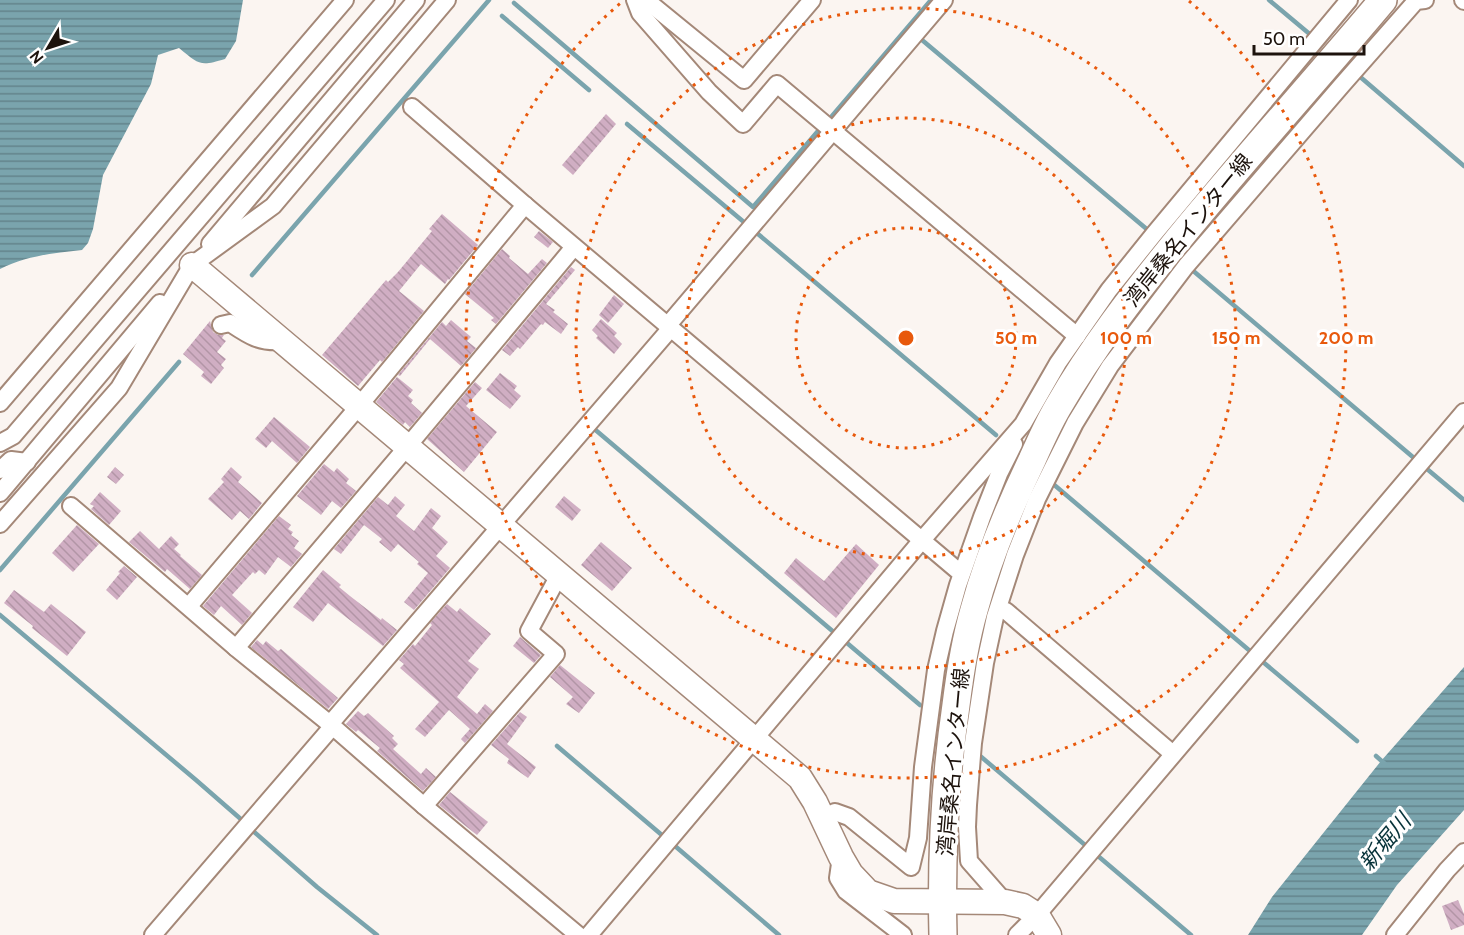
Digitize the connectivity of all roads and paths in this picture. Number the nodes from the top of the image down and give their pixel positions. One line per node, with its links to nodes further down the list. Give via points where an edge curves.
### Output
1 (345, 0): 21 (street)
2 (386, 0): 25 (street, via 13,436)
3 (416, 0): 16 (street)
4 (447, 0): 16 (street, via 273,206)
5 (635, 0): 13 (street, via 640,13 743,124 777,84)
6 (646, 0): 7 (street, via 744,80)
7 (812, 0)
8 (944, 0): 13 (street)
9 (1349, 0): 19 (street, via 1154,234)
10 (1383, 0): 46 (main road, 湾岸桑名インター線, via 1206,205 1129,302 1064,398 1041,441 1008,511 985,573 962,658 947,777)
11 (1425, 0): 47 (street, via 1416,1 1186,266 1110,366 1075,423 1037,499 995,617 985,663 966,827 969,861)
12 (412, 107): 14 (street)
13 (832, 131): 18 (street); 19 (street)
14 (525, 206): 15 (street); 22 (street)
15 (574, 247): 18 (street); 26 (street)
16 (192, 265): 20 (street); 27 (street); 31 (street, via 119,388)
17 (221, 325): 20 (street, via 230,323 253,338)
18 (669, 327): 32 (street); 33 (street)
19 (1077, 336): 24 (street)
20 (282, 341): 22 (street)
21 (0, 403)
22 (359, 406): 26 (street); 36 (street)
23 (1464, 412): 41 (street)
24 (1023, 424): 33 (street); 43 (street, via 982,517 945,631 922,766 918,838 911,867 849,817 835,812)
25 (0, 443)
26 (407, 447): 32 (street); 38 (street)
27 (27, 462): 28 (street, via 12,460); 29 (street)
28 (0, 470)
29 (0, 493)
30 (71, 506): 36 (street)
31 (0, 524)
32 (500, 526): 35 (street); 39 (street)
33 (922, 540): 34 (street); 40 (street)
34 (957, 570)
35 (559, 575): 40 (street); 42 (street, via 529,631 556,654)
36 (189, 606): 38 (street)
37 (1006, 611): 41 (street)
38 (236, 648): 39 (street)
39 (331, 726): 42 (street); 49 (street)
40 (754, 740): 43 (street, via 800,778); 51 (street)
41 (1173, 754): 48 (street)
42 (424, 806): 50 (street)
43 (823, 818): 45 (street)
44 (1464, 852): 56 (street)
45 (841, 857): 46 (street, via 868,892 894,902); 52 (street, via 838,878 846,891)
46 (942, 901): 47 (street); 53 (main road, 湾岸桑名インター線); 54 (main road, 湾岸桑名インター線)
47 (1005, 902): 48 (street, via 1023,906)
48 (1043, 925): 55 (street)
49 (153, 935)
50 (578, 935)
51 (589, 935)
52 (903, 935)
53 (943, 935)
54 (956, 935)
55 (1017, 935)
56 (1395, 935)

